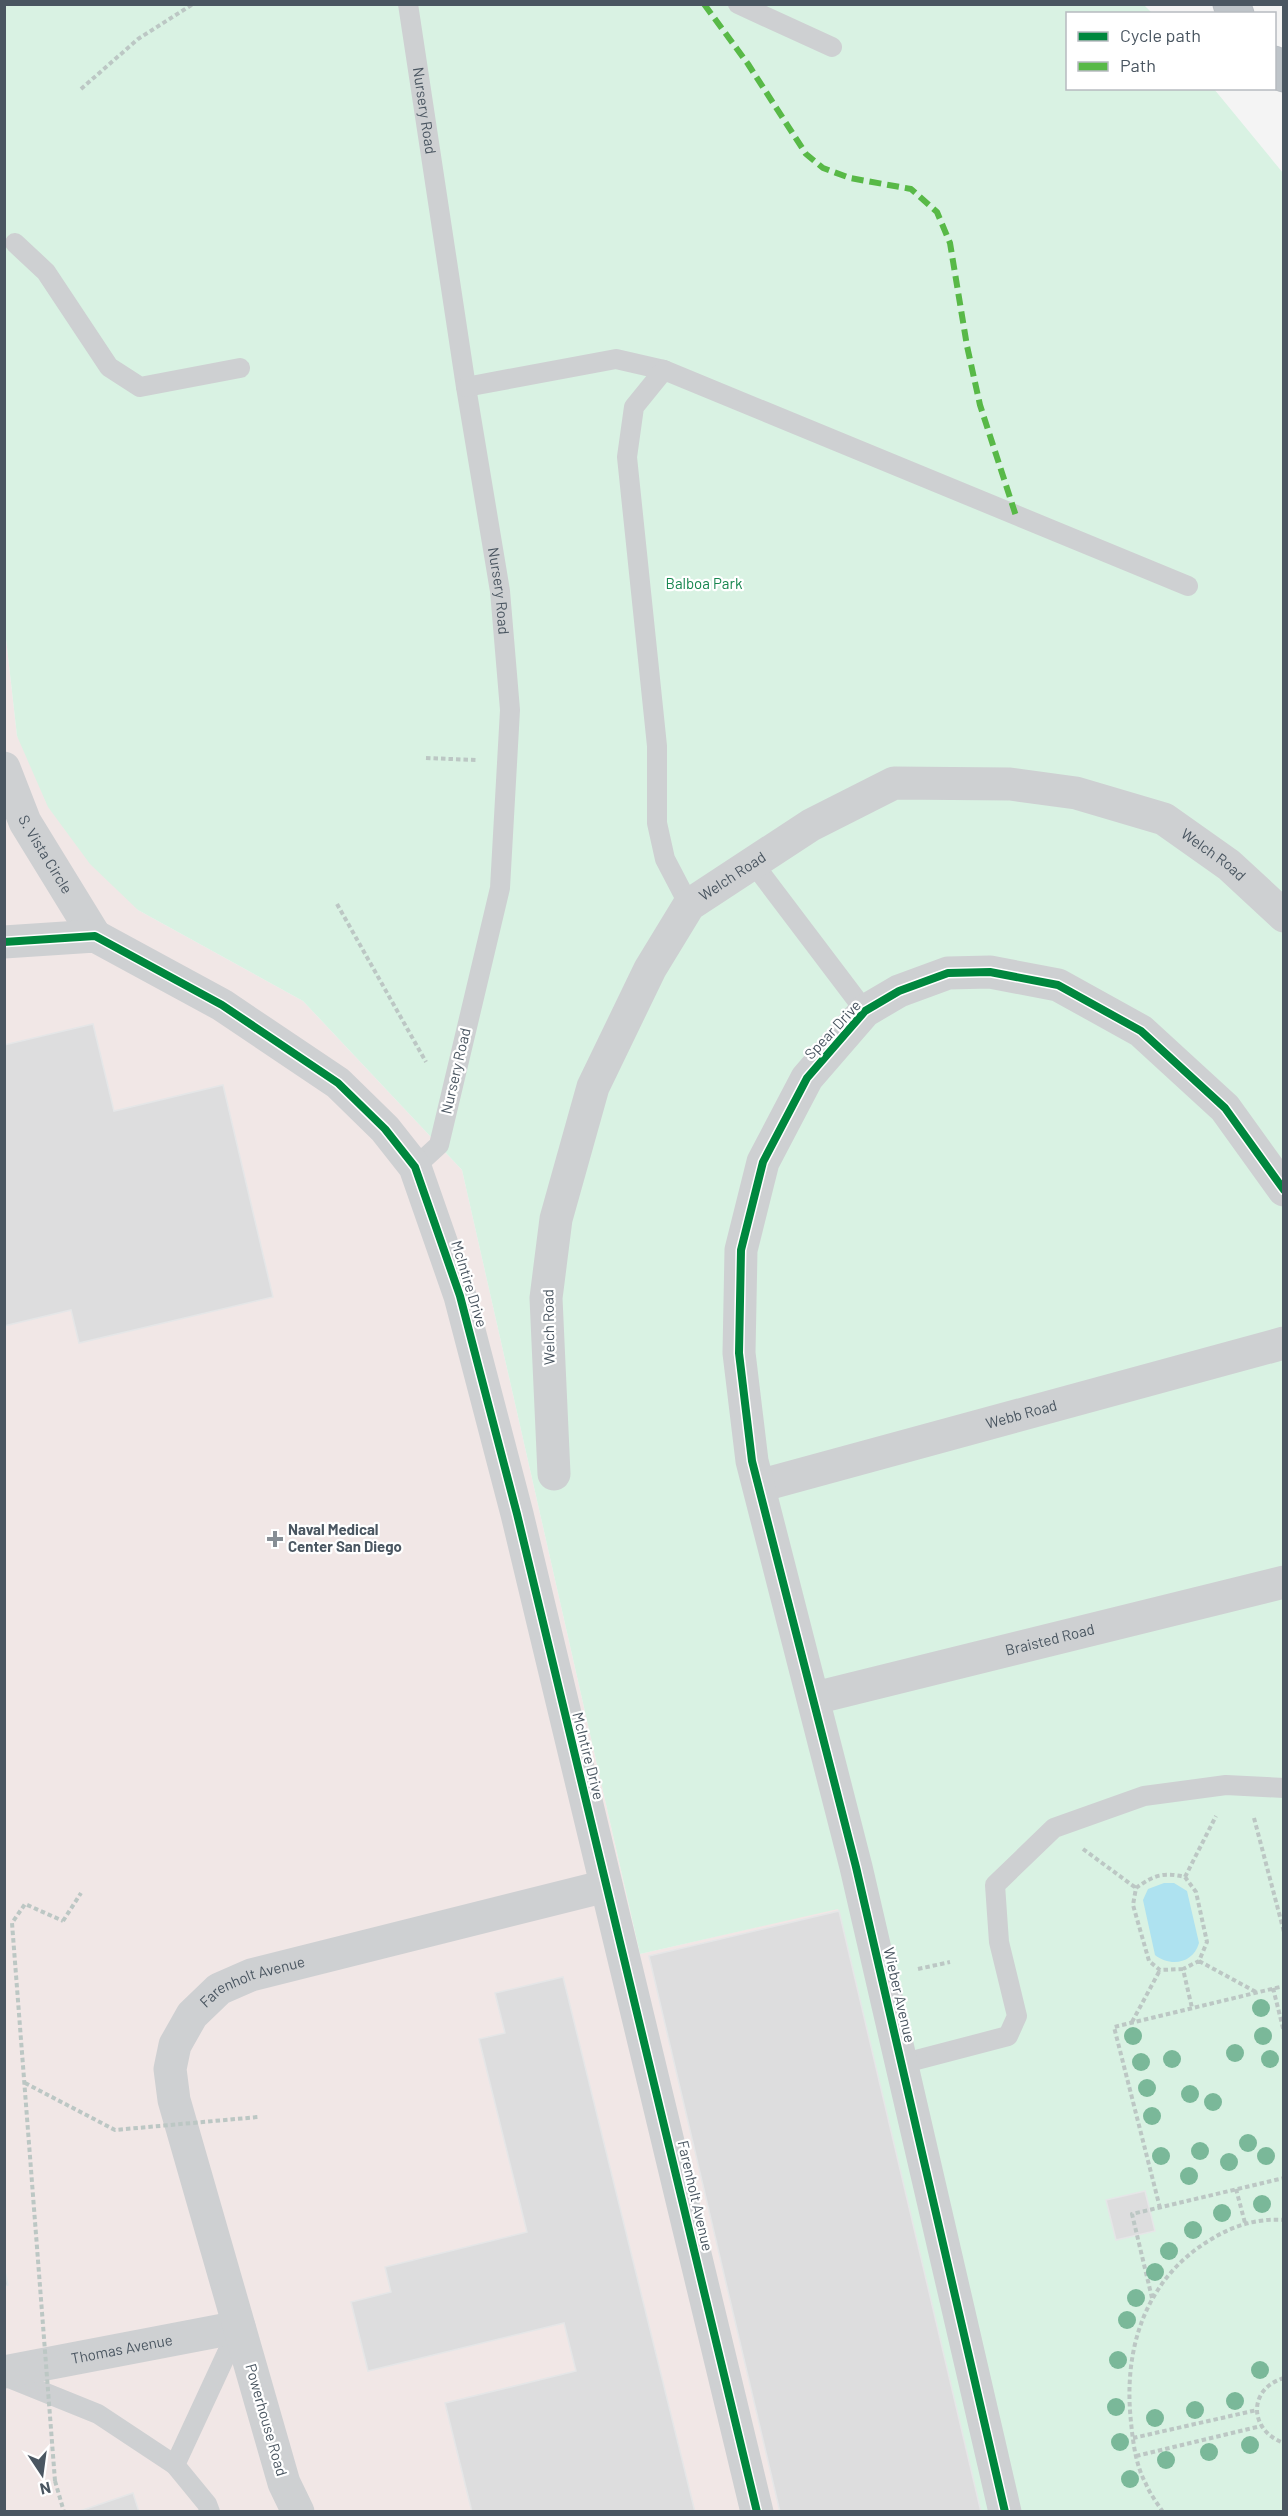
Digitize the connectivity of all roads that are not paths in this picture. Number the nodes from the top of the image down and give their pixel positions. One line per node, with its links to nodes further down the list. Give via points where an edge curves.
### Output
1 (408, 4): 7 (lane, Nursery Road)
2 (738, 4): 3 (lane)
3 (832, 47)
4 (15, 243): 5 (lane, via 46,273 109,367 140,387)
5 (240, 368)
6 (664, 370): 7 (lane, via 616,359); 8 (lane); 12 (lane, via 634,407 627,457 657,746 657,823 665,859)
7 (466, 387): 17 (lane, Nursery Road, via 500,591 510,710 500,888 439,1145)
8 (1188, 586)
9 (4, 768): 10 (street, S. Vista Circle)
10 (15, 828): 14 (street, S. Vista Circle)
11 (753, 863): 12 (street, Welch Road); 13 (street, Welch Road, via 811,825 894,783 1010,784 1076,793 1164,819 1229,866); 16 (lane)
12 (689, 905): 20 (street, Welch Road, via 650,969 593,1087 556,1219 546,1298)
13 (1284, 916)
14 (95, 936): 15 (street); 17 (street, McIntire Drive, via 222,1005 338,1083)
15 (4, 942)
16 (865, 1011): 18 (street, Spear Drive, via 899,991 948,973 990,972 1058,985 1141,1031 1225,1108); 21 (street, Spear Drive, via 807,1078 762,1162 741,1250 739,1353 752,1461)
17 (415, 1167): 25 (street, McIntire Drive, via 460,1296)
18 (1284, 1190)
19 (1284, 1343): 21 (street, Webb Road)
20 (554, 1474)
21 (759, 1486): 23 (street, Wieber Avenue)
22 (1284, 1582): 23 (street, Braisted Road)
23 (814, 1698): 26 (street, Wieber Avenue)
24 (1284, 1788): 26 (lane, via 1232,1785 1144,1796 1054,1828 995,1885 999,1942 1017,2016 1008,2036)
25 (606, 1886): 27 (street, Farenholt Avenue, via 251,1975 219,1989 192,2015 175,2045 170,2069 174,2100); 32 (street, Farenholt Avenue)
26 (901, 2064): 33 (street, Wieber Avenue)
27 (239, 2327): 28 (street, Thomas Avenue); 29 (lane); 31 (street, Powerhouse Road, via 284,2483)
28 (4, 2374): 29 (lane, via 98,2414)
29 (175, 2465): 30 (lane)
30 (210, 2511)
31 (298, 2511)
32 (757, 2511)
33 (1005, 2511)

